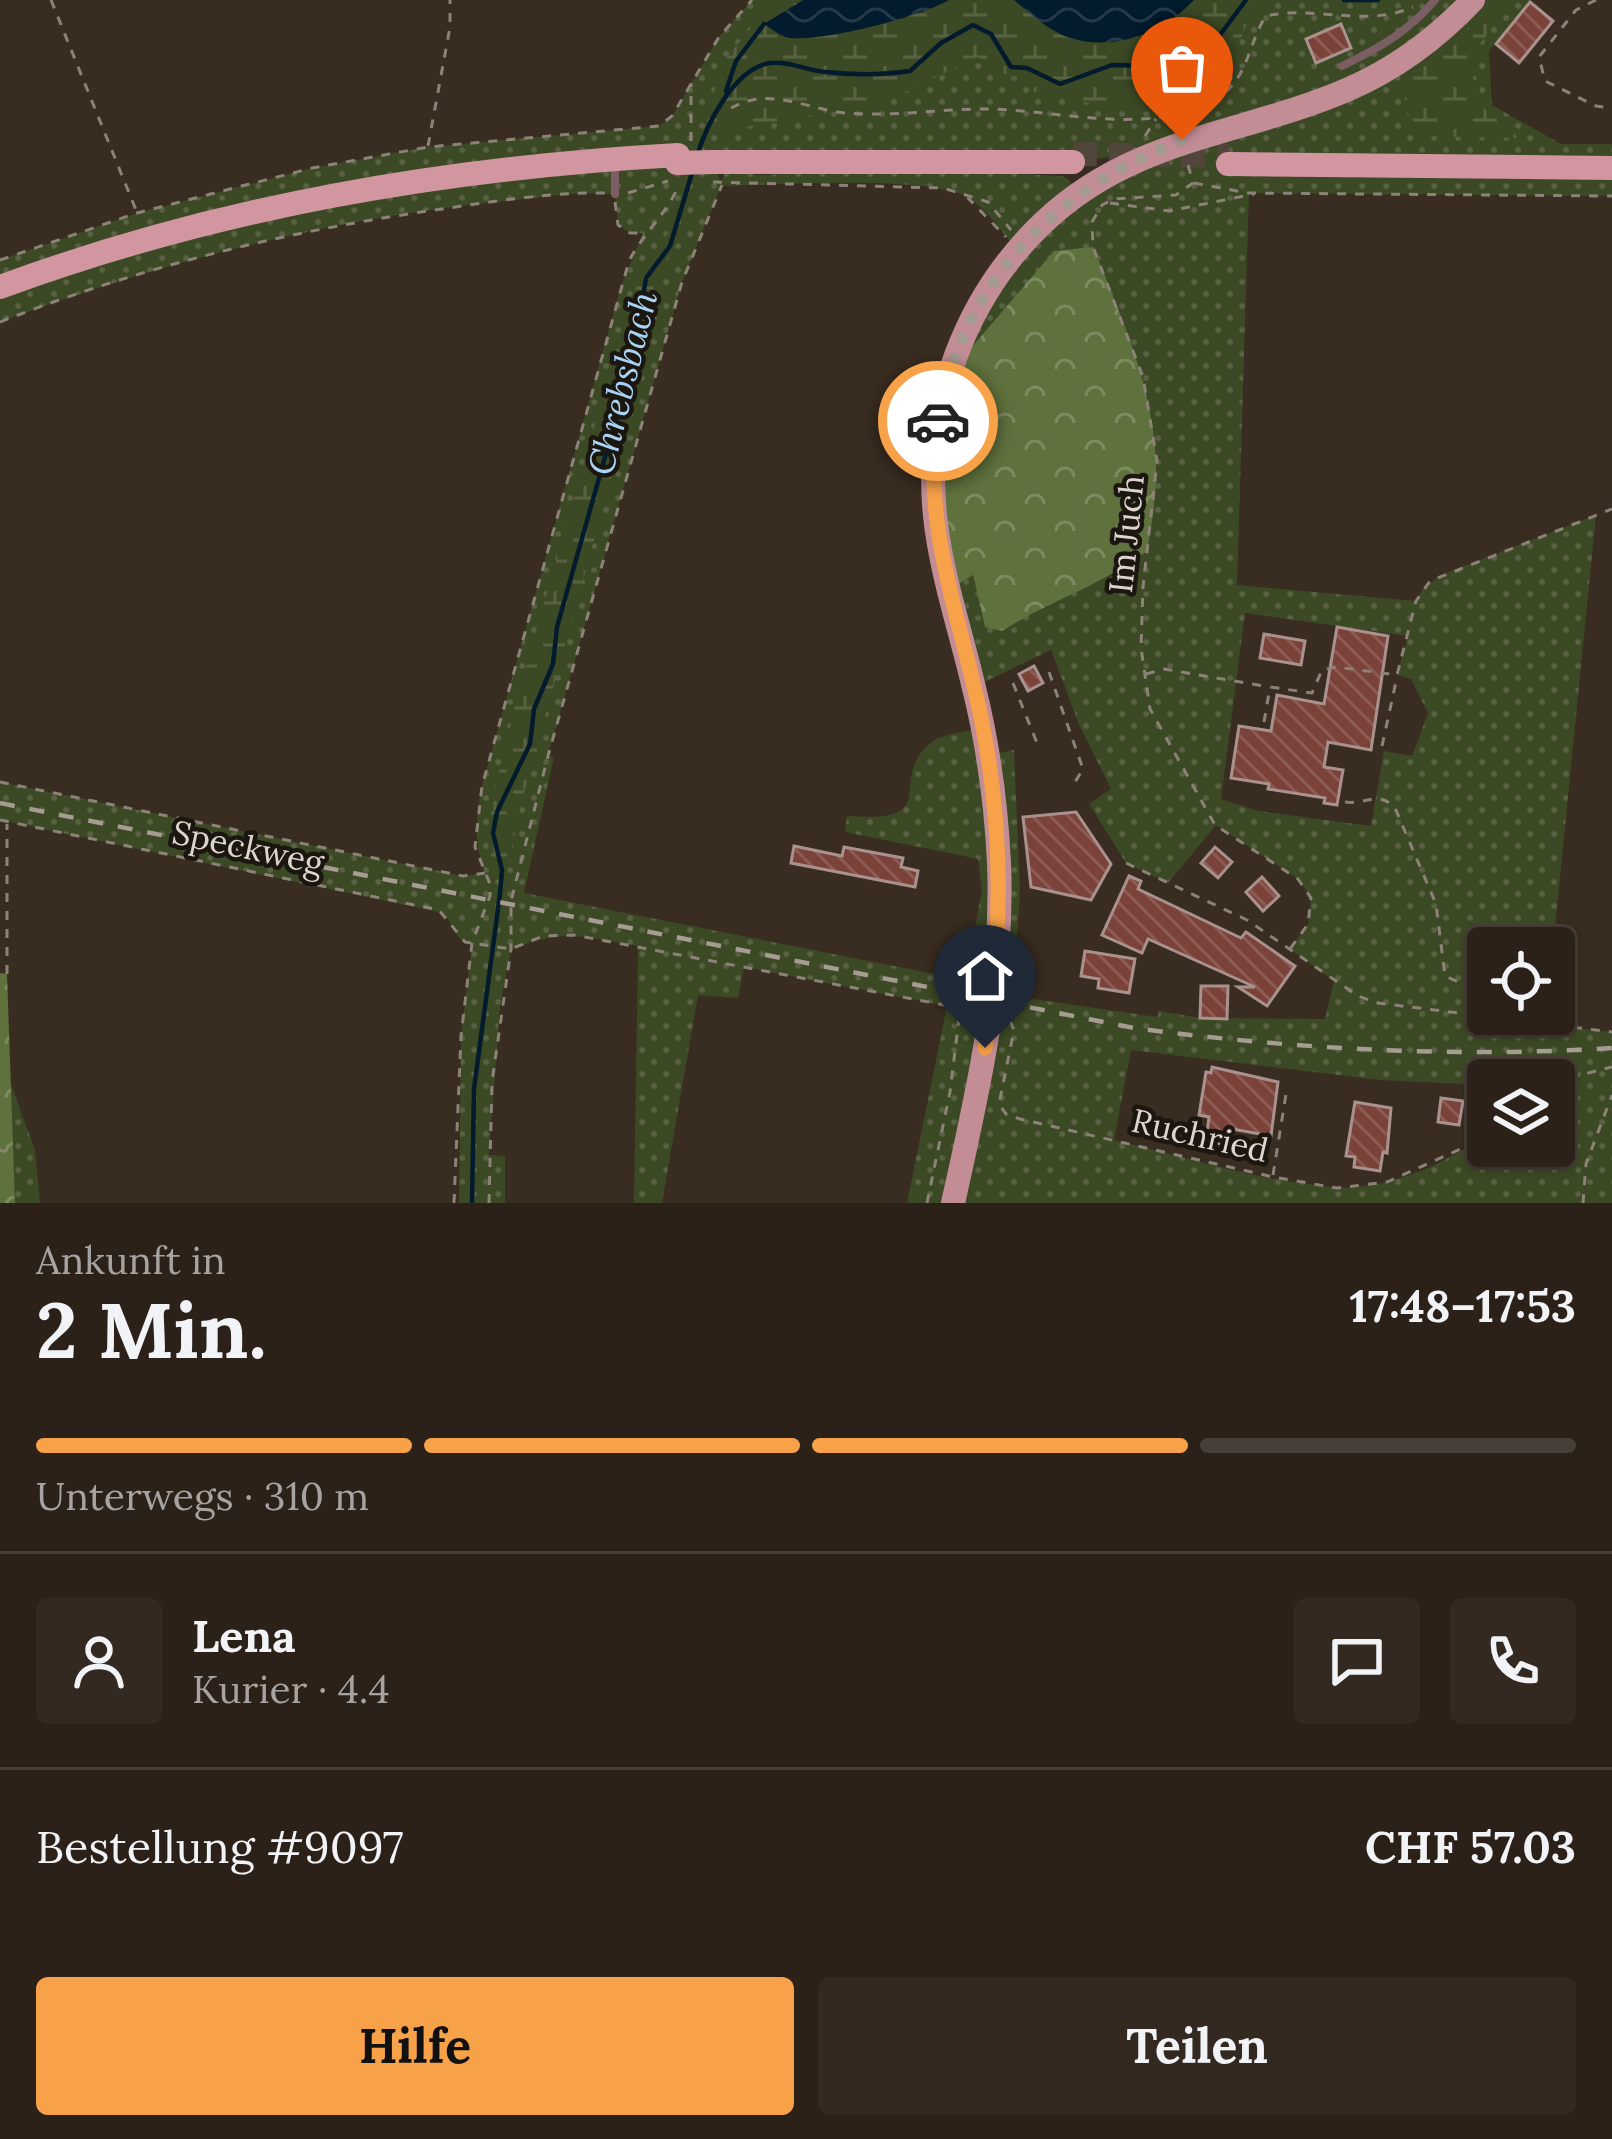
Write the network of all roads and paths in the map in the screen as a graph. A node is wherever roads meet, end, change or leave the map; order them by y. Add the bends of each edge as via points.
1 (51, 0) edge
2 (450, 0) edge
3 (752, 0) edge
4 (1436, 0) edge
5 (1473, 0) edge
6 (1596, 0) edge
7 (1415, 6) dead end
8 (1342, 66) dead end
9 (731, 108) dead end
10 (1612, 108) edge
11 (1182, 140) junction
12 (428, 148) junction
13 (1073, 158) tunnel mouth
14 (1228, 159) tunnel mouth
15 (1612, 164) edge
16 (615, 166) junction
17 (674, 167) junction
18 (713, 171) junction
19 (1192, 183) junction
20 (1256, 193) junction
21 (615, 194) junction
22 (1612, 196) edge
23 (1108, 202) junction
24 (137, 213) junction
25 (1017, 250) junction
26 (0, 260) edge
27 (0, 291) edge
28 (0, 322) edge
29 (1612, 509) edge
30 (1049, 672) dead end
31 (1144, 675) junction
32 (1397, 675) junction
33 (1013, 683) dead end
34 (1270, 687) junction
35 (1264, 722) dead end
36 (1382, 746) dead end
37 (1039, 748) dead end
38 (0, 782) edge
39 (1075, 782) dead end
40 (1345, 802) dead end
41 (0, 820) edge
42 (7, 822) junction
43 (1126, 863) dead end
44 (485, 873) junction
45 (472, 943) junction
46 (1290, 949) junction
47 (511, 950) junction
48 (7, 974) dead end
49 (960, 1008) junction
50 (1466, 1012) junction
51 (1612, 1032) edge
52 (1612, 1067) edge
53 (1575, 1076) edge
54 (1287, 1088) dead end
55 (1612, 1095) edge
56 (1467, 1146) edge
57 (1575, 1163) edge
58 (1586, 1165) junction
59 (1273, 1177) junction
60 (454, 1203) edge
61 (490, 1203) edge
62 (926, 1203) edge
63 (953, 1203) edge
64 (1582, 1203) edge

1 - 24 path
2 - 12 path
3 - 12 path via 659,126
4 - 8 lane via 1387,44
5 - 11 main road via 1428,43 1364,82
6 - 10 path via 1576,10 1539,57 1545,81
7 - 9 path via 1364,19 1266,16 1230,88 1185,112 1136,119 1004,109 882,116 773,96
11 - 19 path
11 - 25 main road via 1089,186
12 - 24 path
13 - 18 highway
14 - 15 highway
16 - 17 highway
16 - 21 lane
16 - 27 highway via 322,203
17 - 18 highway, bridge
17 - 21 path via 646,190
17 - 27 highway via 499,168 350,190 173,230
18 - 25 path via 943,188 974,202
18 - 47 path via 554,734 511,901
19 - 20 path
19 - 23 path via 1176,195
20 - 22 path
20 - 23 path via 1168,211
21 - 28 path via 354,223 135,274
21 - 44 path via 618,225 644,232 625,273 482,785 475,847
23 - 31 path, Im Juch via 1092,222 1093,247 1143,377 1157,461 1143,587
24 - 26 path
25 - 63 main road via 959,346 934,460 939,543 983,728 999,867 994,988
29 - 32 path via 1430,581 1416,601
30 - 39 path via 1083,769
31 - 34 path via 1164,669
31 - 46 path, Im Juch via 1150,710 1216,825 1298,879 1311,898 1308,924
32 - 34 path via 1336,667 1322,670 1312,693
32 - 36 path
33 - 37 path
34 - 35 path
38 - 44 path via 463,876
40 - 50 path via 1372,797 1395,808 1436,904 1445,976 1470,987
41 - 42 path, Speckweg
42 - 45 path, Speckweg via 439,910
42 - 48 path
43 - 46 path
44 - 45 path via 488,906
45 - 47 path
45 - 60 path
46 - 50 path via 1378,1003
47 - 49 path via 543,936 574,935
47 - 61 path via 492,1082
49 - 59 path, Ruchried, bridge via 998,1015 1014,1030 998,1096 1006,1114
49 - 62 path
50 - 51 path
52 - 53 path
54 - 59 path
55 - 58 path
56 - 59 path, Ruchried via 1387,1181 1336,1188
57 - 58 path
58 - 64 path

